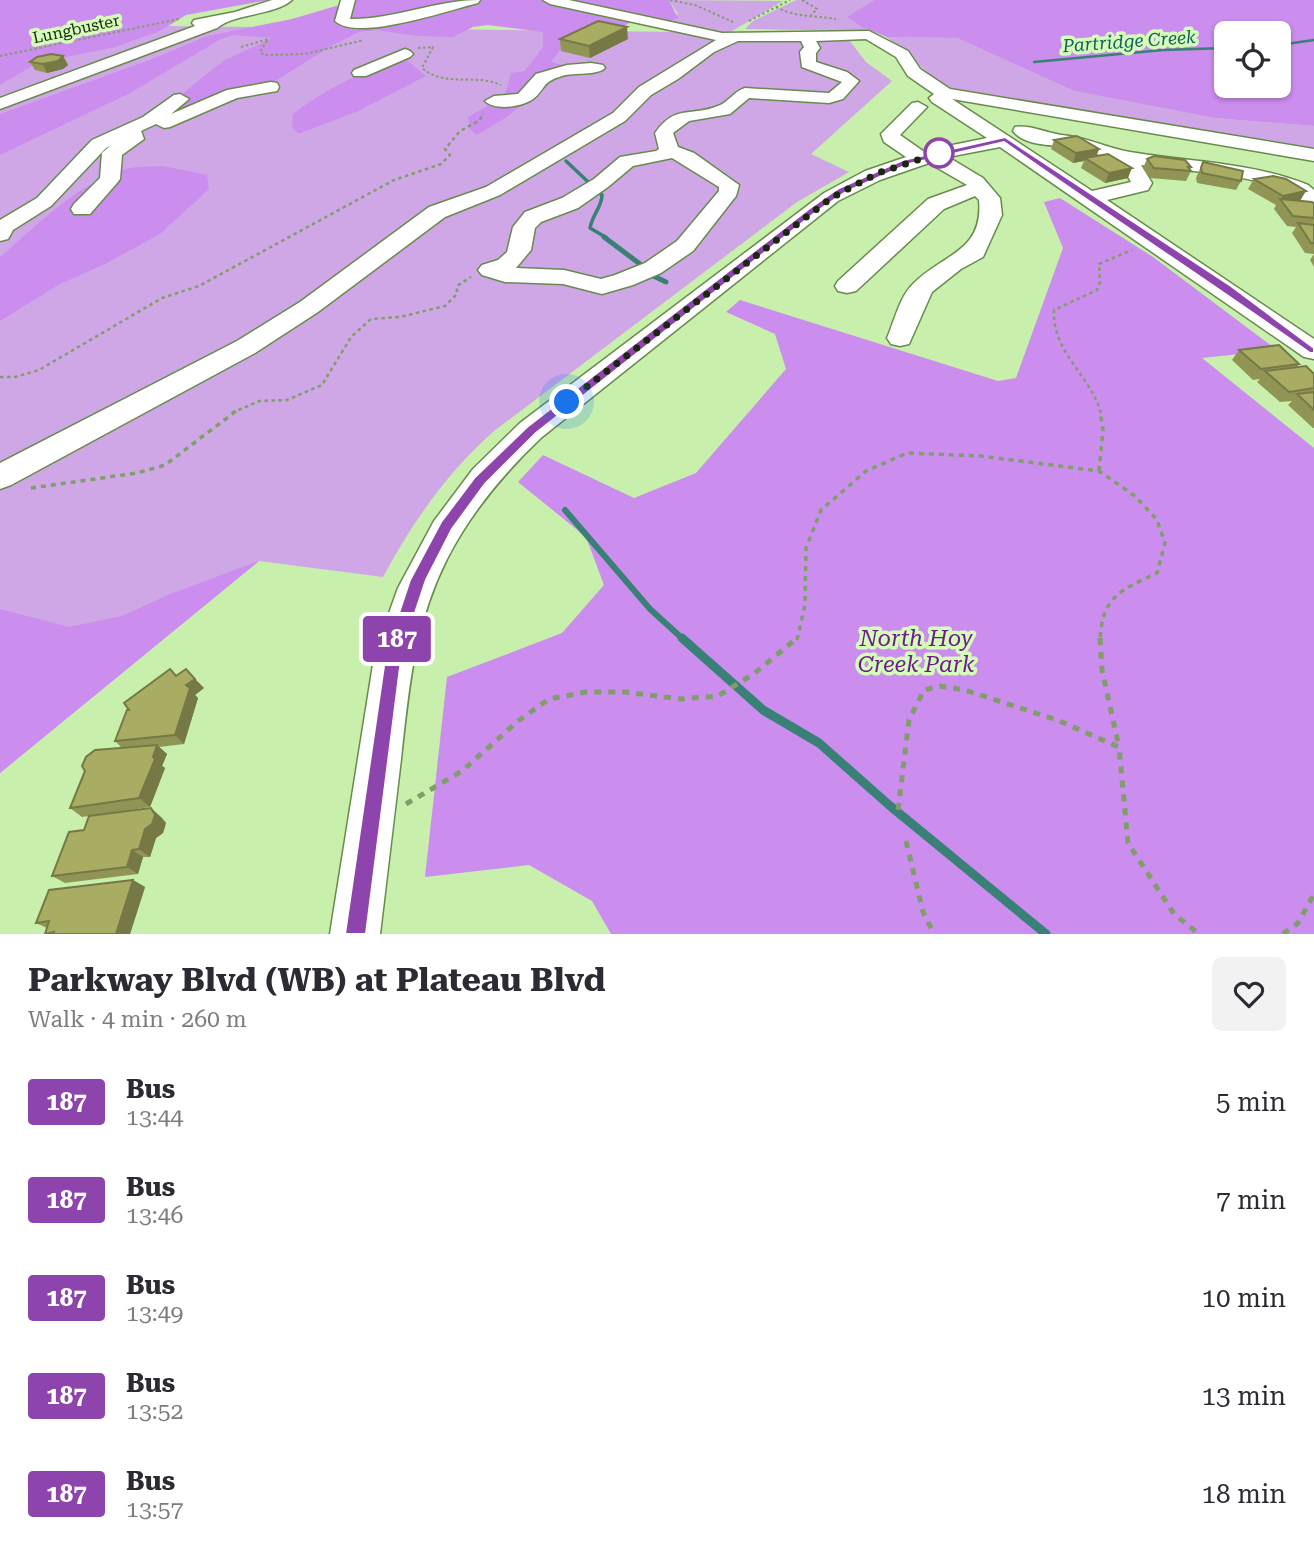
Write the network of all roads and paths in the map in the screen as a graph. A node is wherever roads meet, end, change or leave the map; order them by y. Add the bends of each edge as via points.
1 (285, 0) edge
2 (348, 0) edge
3 (473, 0) edge
4 (550, 0) edge
5 (670, 0) edge
6 (790, 0) edge
7 (802, 0) edge
8 (776, 7) junction
9 (719, 16) dead end
10 (183, 18) dead end
11 (806, 37) junction
12 (733, 38) junction
13 (119, 54) junction
14 (405, 54) dead end
15 (0, 56) edge
16 (76, 62) dead end
17 (896, 67) junction
18 (597, 68) dead end
19 (359, 73) dead end
20 (946, 73) dead end
21 (271, 87) dead end
22 (180, 99) dead end
23 (494, 101) joint
24 (0, 104) edge
25 (918, 107) dead end
26 (149, 121) junction
27 (1014, 136) junction
28 (135, 139) junction
29 (669, 150) junction
30 (1314, 155) edge
31 (925, 156) junction
32 (1126, 157) junction
33 (978, 188) junction
34 (1088, 198) junction
35 (1314, 200) edge
36 (82, 209) dead end
37 (0, 234) edge
38 (1133, 250) dead end
39 (490, 270) junction
40 (847, 286) dead end
41 (900, 338) dead end
42 (1314, 351) edge
43 (0, 377) edge
44 (1099, 471) junction
45 (0, 477) edge
46 (21, 489) dead end
47 (1119, 747) junction
48 (406, 804) dead end
49 (898, 810) dead end
50 (906, 841) dead end
51 (1314, 894) edge
52 (355, 934) edge
53 (934, 934) edge
54 (1199, 934) edge
55 (1283, 934) edge

1 - 13 street
2 - 3 street via 342,21 353,25
4 - 12 street
5 - 9 path
6 - 8 path
7 - 8 path via 817,9 811,15 796,18
8 - 12 path via 749,21
10 - 15 path, Lungbuster
11 - 12 street
11 - 17 street via 804,34 870,34 903,54
11 - 29 street via 812,48 808,64 851,80 836,96 745,93 720,112 670,123 664,133
12 - 45 street via 645,91 619,117 493,191 437,212 309,307 246,346
13 - 16 street
13 - 24 street
14 - 19 street
17 - 20 street
17 - 27 street
17 - 30 street via 945,93 1258,141
18 - 23 street via 584,65 547,76 520,99
21 - 28 street via 210,102
22 - 26 street
23 - 43 path via 481,120 460,131 445,149 450,155 441,164 394,180 199,286 162,298 39,370
25 - 31 street via 890,134
26 - 28 street via 133,135
26 - 37 street via 99,144 44,202 5,226
27 - 31 street
27 - 32 street via 1080,143
27 - 34 street
28 - 36 street via 113,153 110,179
29 - 39 street via 662,156 627,161 570,203 533,217 524,227 524,243 517,257
29 - 39 street via 729,185 729,192 696,234 673,256 602,287 564,277 505,275
31 - 33 street via 976,182
31 - 52 street via 864,179 813,210 531,430 486,473 454,513 425,565 394,652
32 - 34 street via 1141,186
32 - 35 street via 1267,178 1299,188
33 - 40 street via 936,204
33 - 41 street via 989,198 991,215 975,252 921,289
34 - 42 street
38 - 44 path via 1099,264 1097,290 1054,310 1051,324 1099,406 1103,439
39 - 46 path via 457,286 457,294 445,306 371,319 351,337 323,385 287,400 259,401 229,414 165,465
44 - 47 path via 1135,496 1157,520 1165,543 1157,573 1114,597 1099,627 1103,678
44 - 48 path via 980,456 907,453 866,471 821,510 806,548 805,605 797,640 755,673 718,696 680,699 586,692 549,699 462,771
47 - 49 path via 1057,720 940,686 924,691 909,720
47 - 54 path via 1128,843 1174,914
50 - 53 path via 923,912
51 - 55 path via 1298,923

